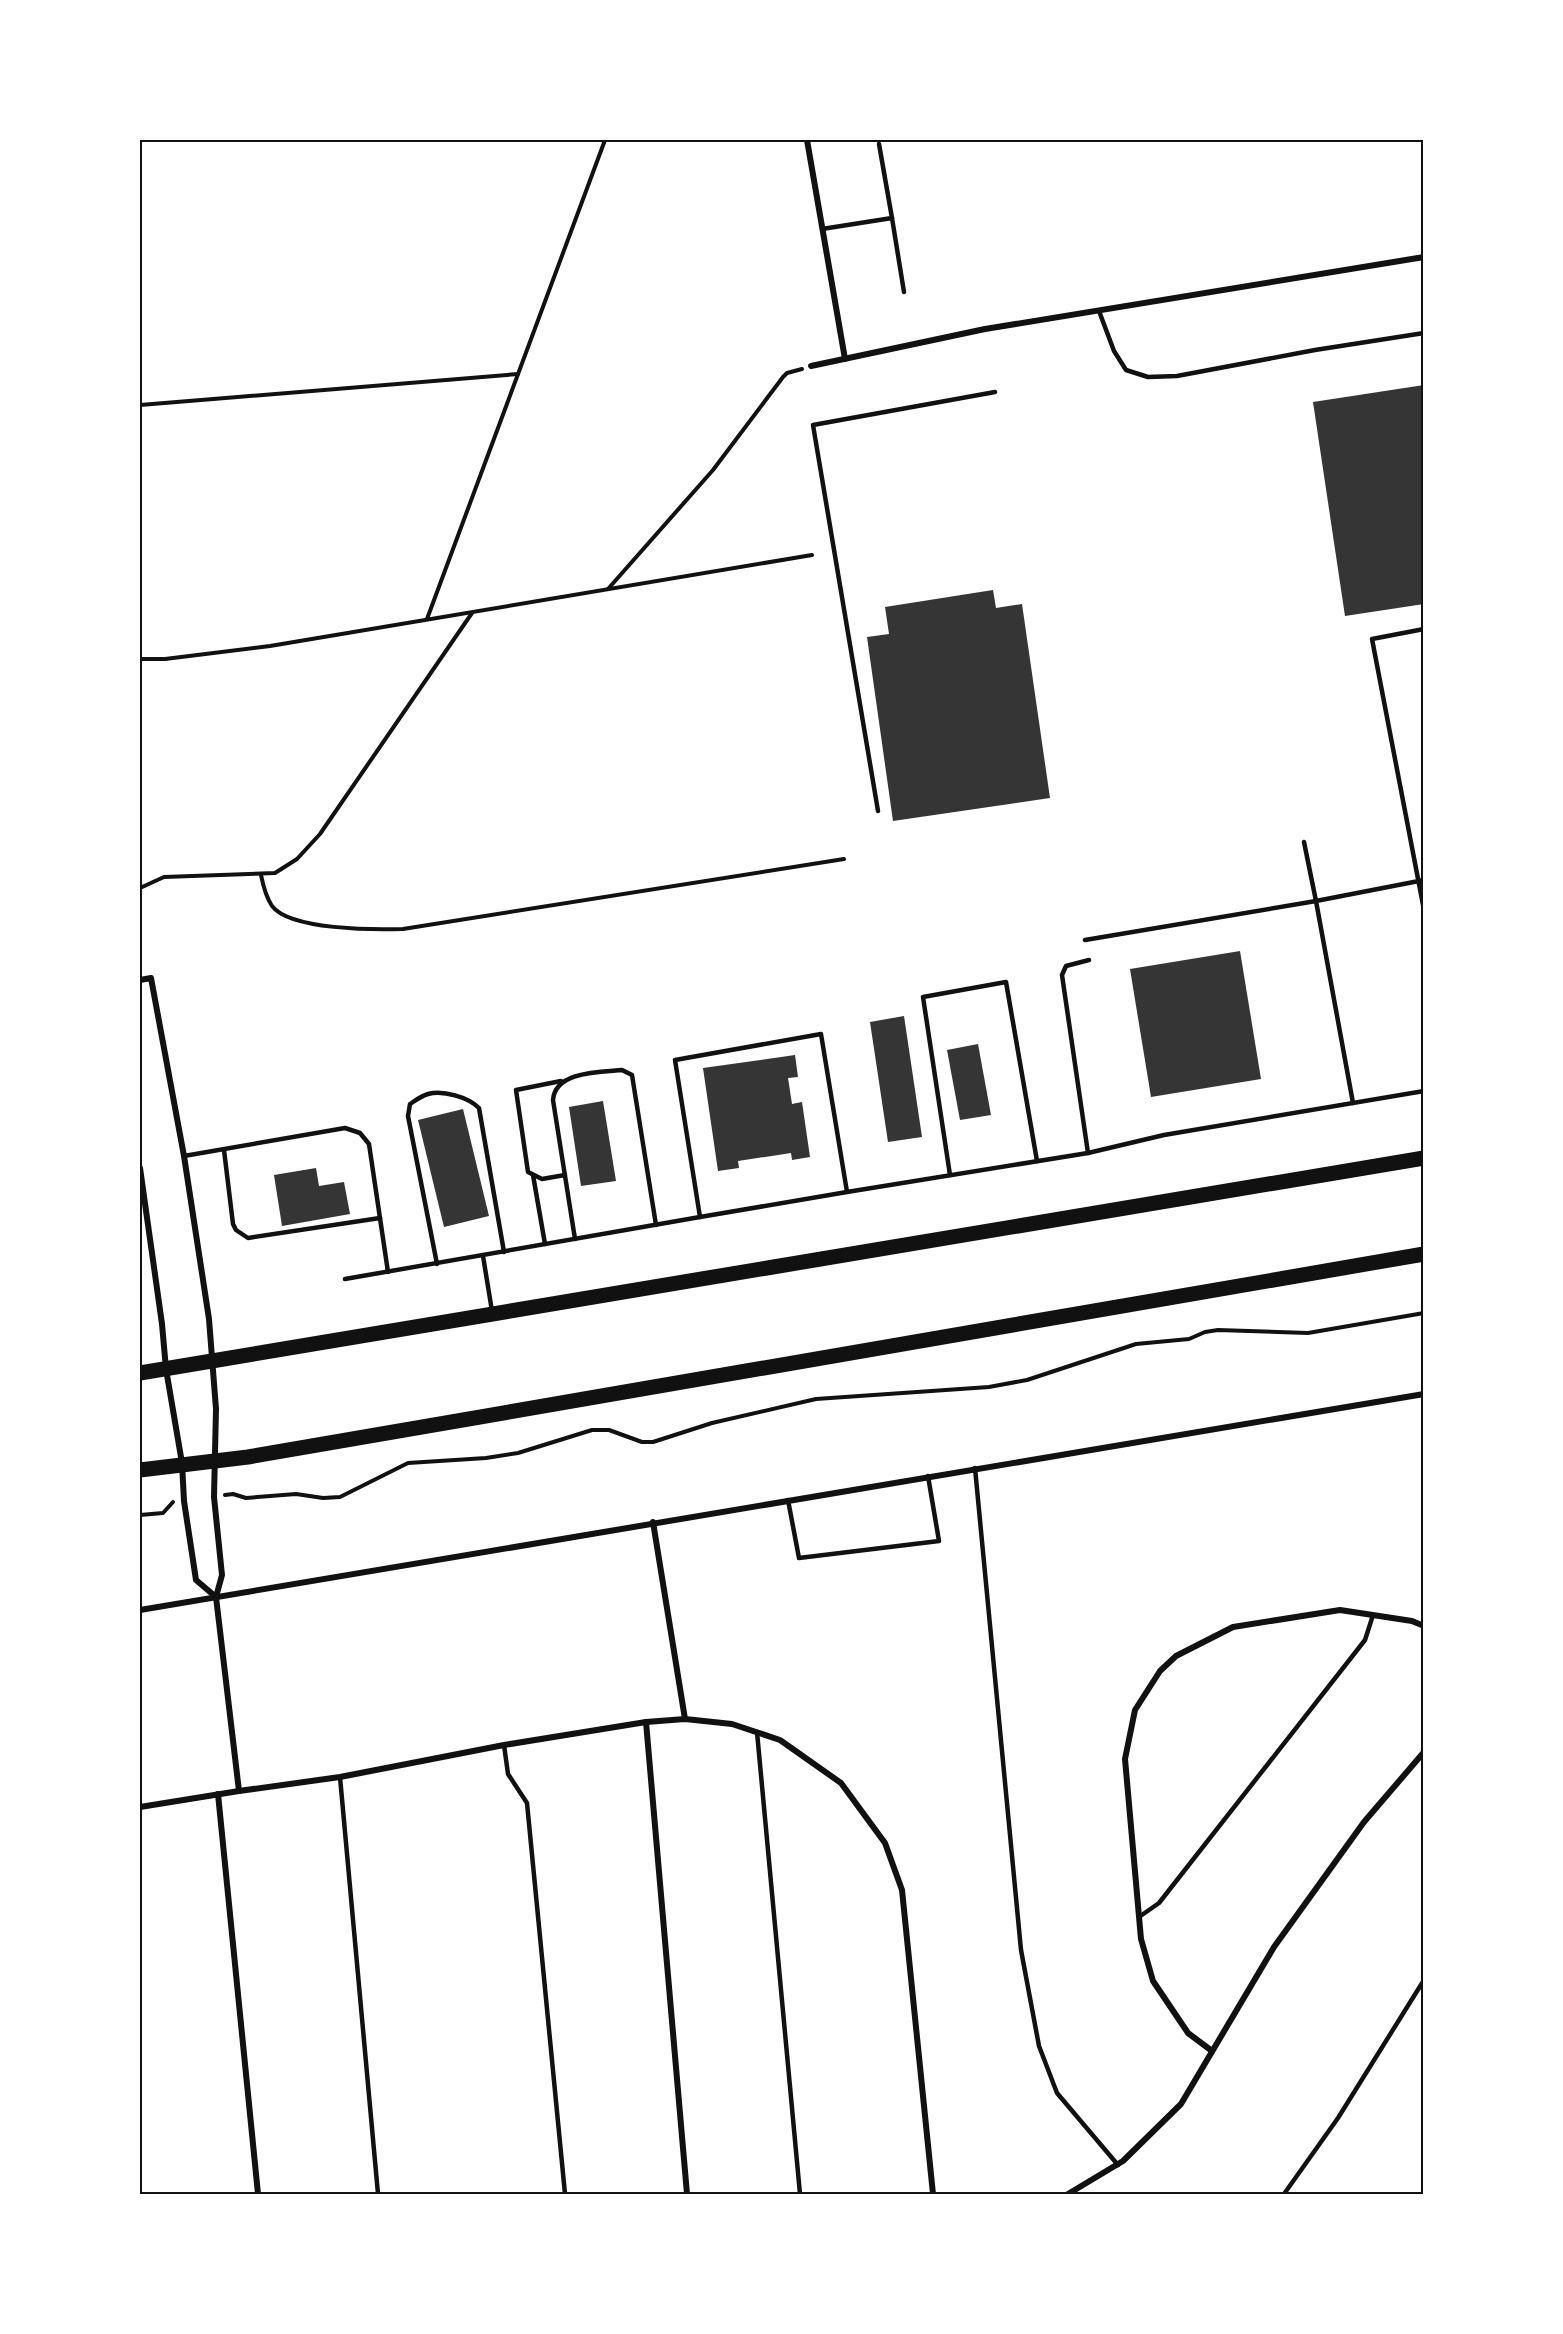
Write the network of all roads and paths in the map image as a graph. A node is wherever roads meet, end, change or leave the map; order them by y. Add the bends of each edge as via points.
1 (605, 140) edge
2 (807, 140) edge
3 (879, 144) dead end
4 (892, 218) junction
5 (822, 229) junction
6 (1424, 257) edge
7 (904, 292) dead end
8 (1099, 310) junction
9 (1424, 333) edge
10 (845, 359) junction
11 (811, 366) joint
12 (518, 374) junction
13 (995, 392) dead end
14 (140, 405) edge
15 (812, 555) dead end
16 (607, 589) junction
17 (472, 612) junction
18 (427, 620) junction
19 (1424, 629) edge
20 (140, 659) edge
21 (878, 811) dead end
22 (1304, 842) dead end
23 (844, 859) dead end
24 (261, 875) junction
25 (1421, 881) edge
26 (140, 888) edge
27 (1316, 901) junction
28 (1424, 910) edge
29 (1085, 940) dead end
30 (1089, 960) dead end
31 (140, 980) edge
32 (563, 1081) junction
33 (1424, 1091) edge
34 (1353, 1102) junction
35 (224, 1150) junction
36 (1088, 1153) junction
37 (184, 1156) junction
38 (1424, 1158) edge
39 (1037, 1161) junction
40 (140, 1168) edge
41 (533, 1175) junction
42 (565, 1175) junction
43 (950, 1175) junction
44 (847, 1192) junction
45 (700, 1217) junction
46 (380, 1218) junction
47 (656, 1225) junction
48 (576, 1239) junction
49 (545, 1244) junction
50 (504, 1252) junction
51 (1424, 1254) edge
52 (483, 1256) junction
53 (437, 1264) junction
54 (388, 1272) junction
55 (345, 1279) dead end
56 (492, 1313) junction
57 (1424, 1313) edge
58 (211, 1361) junction
59 (166, 1369) junction
60 (140, 1373) edge
61 (1424, 1394) edge
62 (215, 1460) junction
63 (182, 1463) junction
64 (975, 1468) junction
65 (140, 1470) edge
66 (928, 1476) junction
67 (214, 1497) junction
68 (788, 1500) junction
69 (184, 1501) junction
70 (140, 1515) edge
71 (652, 1522) junction
72 (216, 1597) junction
73 (140, 1610) edge
74 (1373, 1615) junction
75 (1424, 1626) edge
76 (685, 1719) junction
77 (646, 1722) junction
78 (757, 1732) junction
79 (504, 1745) junction
80 (1424, 1752) edge
81 (340, 1777) junction
82 (239, 1791) junction
83 (218, 1794) junction
84 (140, 1808) edge
85 (1139, 1917) junction
86 (1424, 1980) edge
87 (1212, 2051) junction
88 (1118, 2164) junction
89 (258, 2194) edge
90 (378, 2194) edge
91 (565, 2194) edge
92 (687, 2194) edge
93 (800, 2194) edge
94 (933, 2194) edge
95 (1068, 2194) edge
96 (1284, 2194) edge

1 - 12 path
2 - 5 street
3 - 4 lane
4 - 5 lane
4 - 7 lane
5 - 10 street
6 - 8 street
8 - 9 lane via 1114,351 1126,370 1148,377 1178,376
8 - 10 street
10 - 11 street
11 - 16 path via 783,377 713,470
12 - 14 path
12 - 18 path
13 - 21 lane via 813,425
15 - 16 path
16 - 17 path
17 - 18 path
17 - 24 path via 311,846 285,868
18 - 20 path via 270,646
19 - 25 lane via 1372,639
22 - 27 lane
23 - 24 path via 373,931 336,928 284,915 271,905
24 - 26 path via 164,877
25 - 27 lane
25 - 28 lane
27 - 29 lane
27 - 34 lane
30 - 36 lane via 1066,966 1062,975
31 - 37 street via 151,978
32 - 41 lane via 516,1090 528,1172
32 - 42 lane via 554,1091 553,1100
32 - 47 lane via 622,1070 632,1076
33 - 34 lane
34 - 36 lane
35 - 37 lane
35 - 46 lane via 345,1128 360,1133 369,1144
35 - 46 lane via 233,1224 248,1238
36 - 39 lane
37 - 58 street via 209,1319
38 - 56 main road
39 - 43 lane
39 - 43 lane via 1006,982 923,997
40 - 59 street
41 - 42 lane via 542,1179
41 - 49 lane
42 - 48 lane
43 - 44 lane
44 - 45 lane
44 - 45 lane via 821,1034 675,1060
45 - 47 lane
46 - 54 lane
47 - 48 lane
48 - 49 lane
49 - 50 lane
50 - 52 lane
50 - 53 lane via 479,1108 468,1100 431,1094 410,1104 408,1116
51 - 62 main road
52 - 53 lane
52 - 56 lane
53 - 54 lane
54 - 55 lane
56 - 58 main road
57 - 67 path via 1308,1333 1205,1332 1189,1339 1136,1344 1027,1380 967,1389 816,1399 653,1442 609,1430 592,1430 518,1453 408,1463 340,1497
58 - 59 main road
58 - 62 street via 216,1409
59 - 60 main road
59 - 63 street
61 - 64 street
62 - 63 main road
62 - 67 street
63 - 65 main road
63 - 69 street
64 - 66 street
64 - 88 lane via 1021,1950 1039,2046 1058,2093
66 - 68 street
66 - 68 lane via 939,1541 799,1558
67 - 72 street via 222,1575
68 - 71 street
69 - 70 path via 173,1502 163,1513
69 - 72 street via 196,1580
71 - 72 street
71 - 76 street
72 - 73 street
72 - 82 street
74 - 75 street
74 - 85 lane via 1365,1640 1159,1903
74 - 85 street via 1340,1610 1233,1627 1176,1656 1160,1671 1135,1710 1125,1759
76 - 77 street
76 - 78 street via 732,1724
77 - 79 street
77 - 92 street
78 - 93 lane
78 - 94 street via 780,1740 841,1783 885,1843 902,1890
79 - 81 street
79 - 91 lane via 508,1774 527,1803
80 - 87 street via 1364,1822 1274,1947
81 - 82 street
81 - 90 lane
82 - 83 street
83 - 84 street
83 - 89 street
85 - 87 street via 1153,1981 1188,2033
86 - 96 lane via 1338,2118
87 - 88 street via 1181,2103
88 - 95 street

